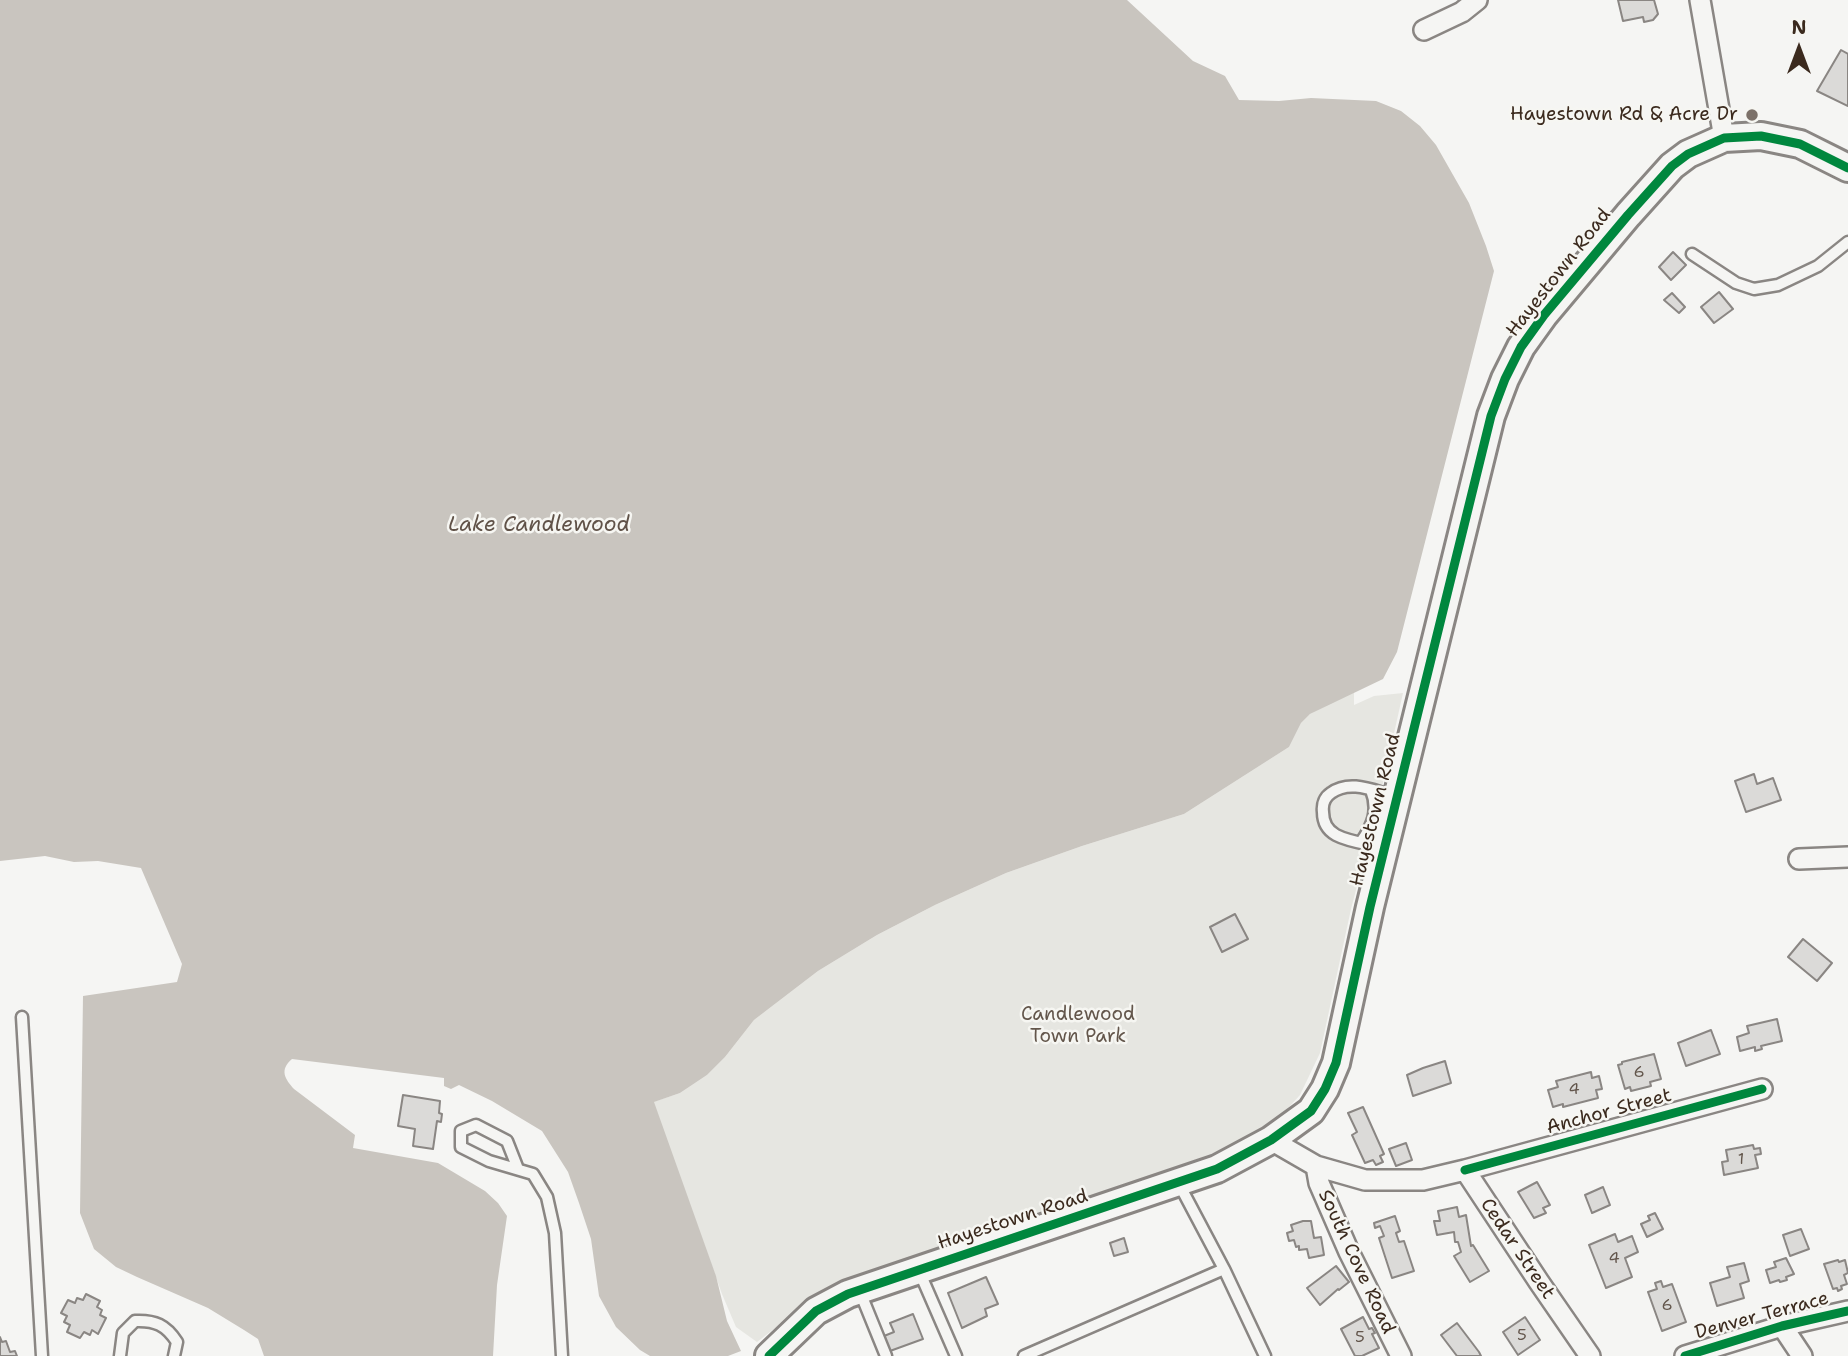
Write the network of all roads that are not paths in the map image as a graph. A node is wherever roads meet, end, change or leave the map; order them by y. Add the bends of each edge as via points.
1 (1476, 0) edge
2 (1700, 0) edge
3 (1424, 30) dead end
4 (1724, 138) junction
5 (1847, 164) edge
6 (1848, 242) edge
7 (1692, 254) dead end
8 (1371, 790) junction
9 (1397, 797) junction
10 (1373, 845) junction
11 (1848, 858) edge
12 (1799, 859) dead end
13 (22, 1017) dead end
14 (1762, 1089) dead end
15 (1271, 1140) junction
16 (1316, 1166) junction
17 (518, 1169) junction
18 (1465, 1170) junction
19 (1179, 1183) junction
20 (1224, 1269) junction
21 (919, 1270) junction
22 (859, 1290) junction
23 (1848, 1311) edge
24 (1782, 1326) junction
25 (42, 1356) edge
26 (120, 1356) edge
27 (174, 1356) edge
28 (562, 1356) edge
29 (769, 1356) edge
30 (886, 1356) edge
31 (956, 1356) edge
32 (1024, 1356) edge
33 (1265, 1356) edge
34 (1401, 1356) edge
35 (1590, 1356) edge
36 (1685, 1356) edge
37 (1802, 1356) edge

1 - 3 street
2 - 4 street
4 - 5 street, Hayestown Road via 1761,136 1790,141
4 - 9 street, Hayestown Road via 1672,166 1544,315 1505,379 1491,416
6 - 7 lane via 1818,266 1778,285 1754,289 1736,283
8 - 9 lane
8 - 10 lane via 1375,801
8 - 10 lane via 1342,786 1328,795 1322,806 1323,822 1333,834
9 - 10 street, Hayestown Road
10 - 15 street, Hayestown Road via 1336,1063 1311,1111
11 - 12 street
13 - 25 lane
14 - 18 street, Anchor Street
15 - 16 street
15 - 19 street, Hayestown Road
16 - 18 street via 1364,1180 1423,1180
16 - 34 street, South Cove Road via 1349,1252
17 - 17 lane via 461,1147 461,1131 476,1125 507,1141
17 - 28 lane via 534,1174 547,1197 555,1233
18 - 35 street, Cedar Street
19 - 20 lane
19 - 21 street, Hayestown Road
20 - 32 lane
20 - 33 lane
21 - 22 street, Hayestown Road
21 - 31 lane
22 - 29 street, Hayestown Road via 816,1311
22 - 30 lane
23 - 24 street, Denver Terrace
24 - 36 street, Denver Terrace
24 - 37 street
26 - 27 lane via 123,1333 135,1321 150,1320 170,1331 177,1342

